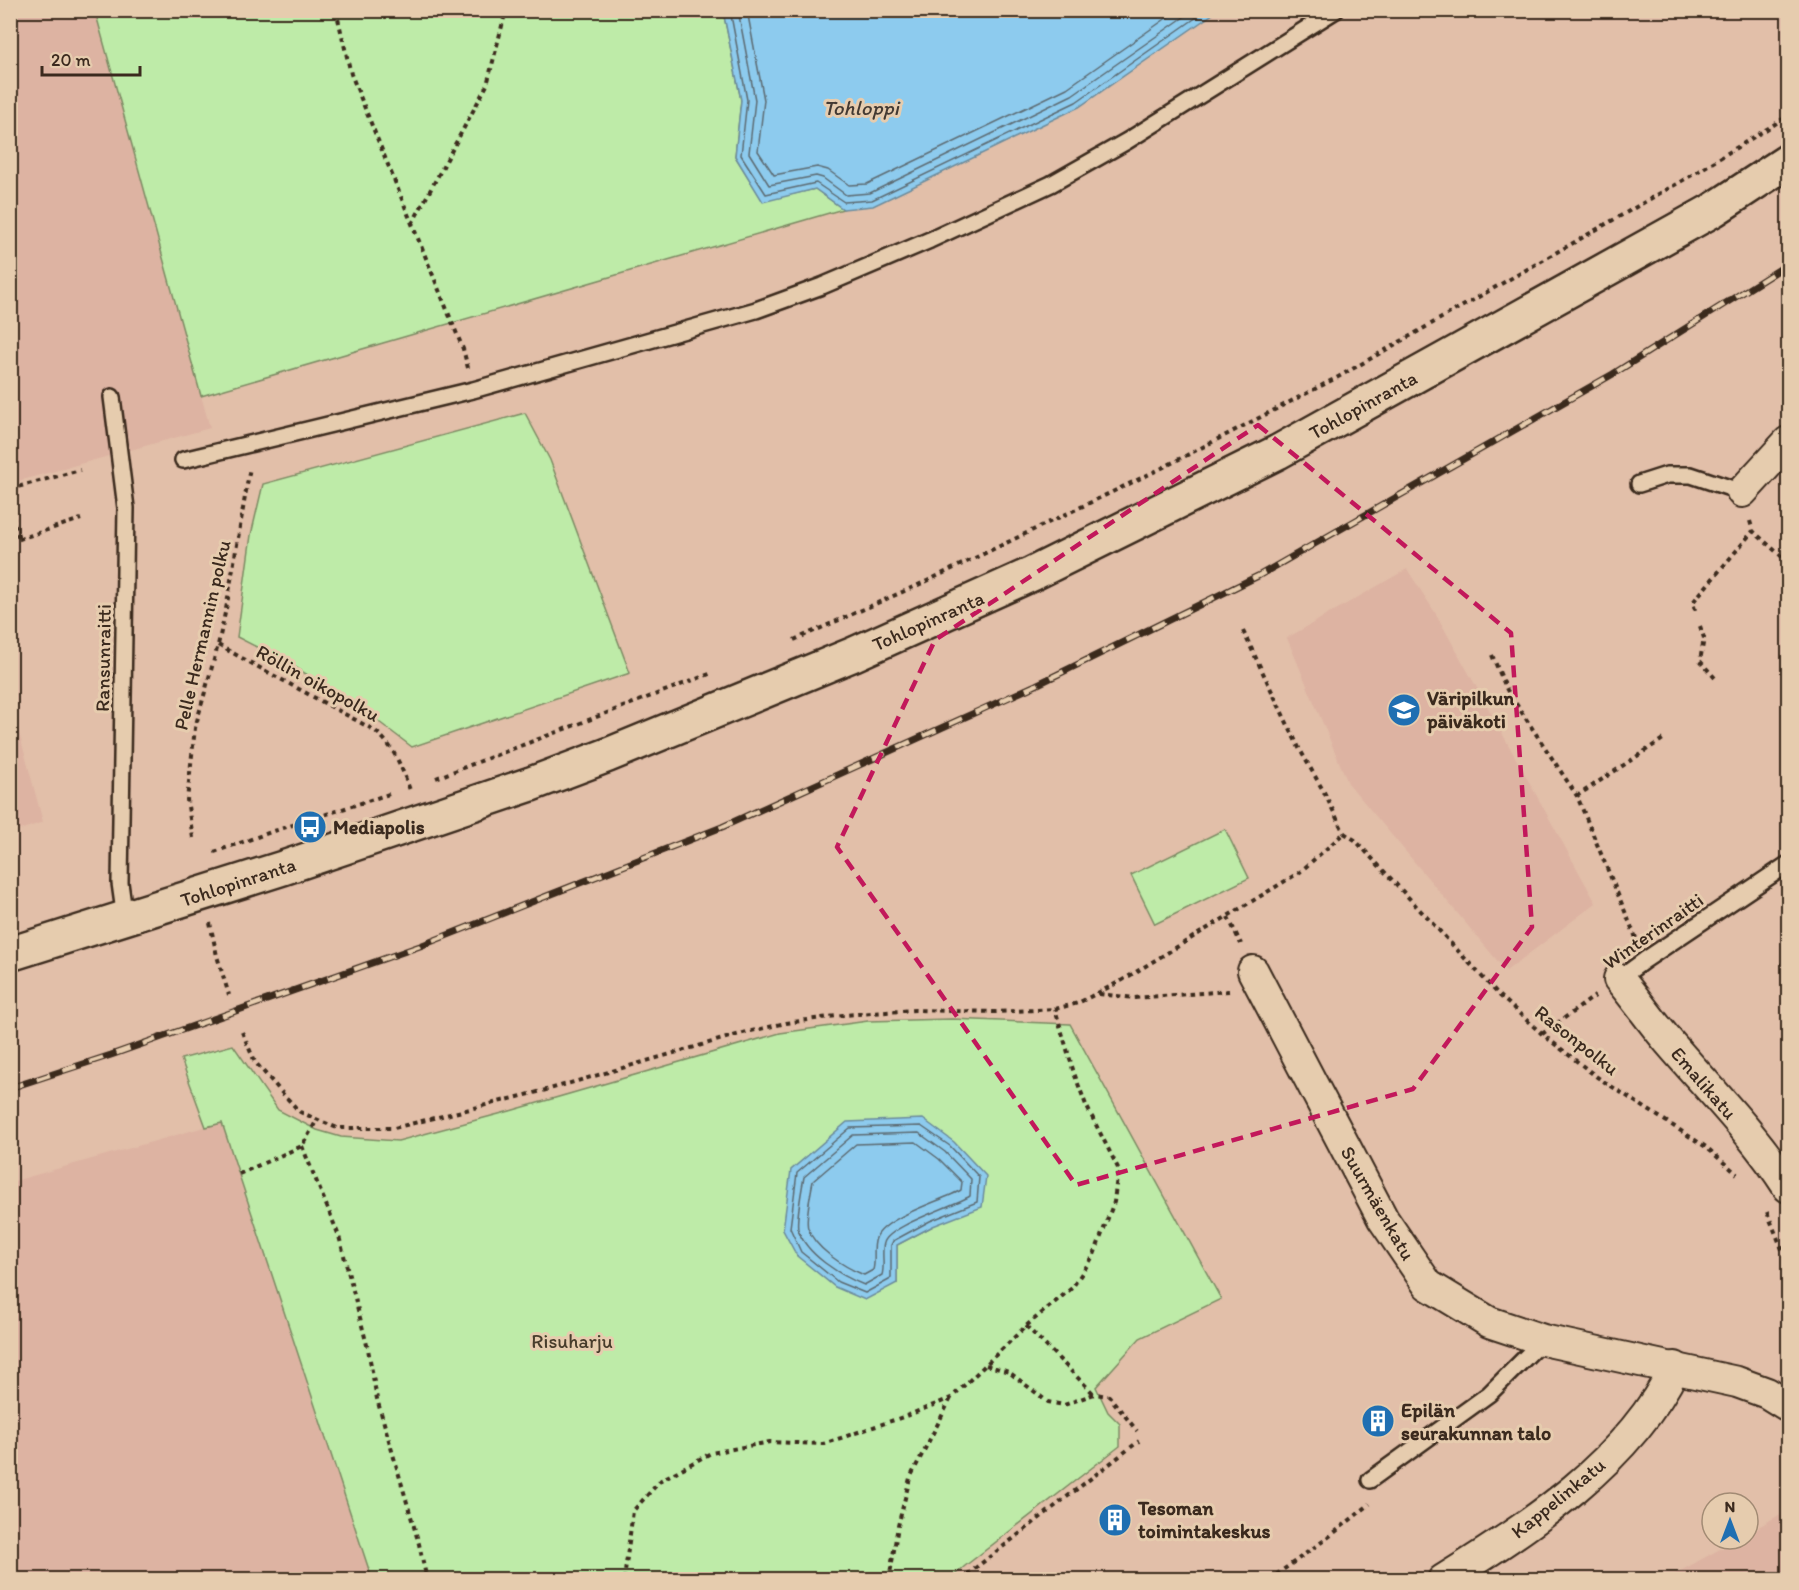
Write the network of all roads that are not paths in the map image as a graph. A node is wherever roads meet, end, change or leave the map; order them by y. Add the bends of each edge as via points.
1 (1335, 10) edge
2 (1788, 161) edge
3 (112, 397) dead end
4 (1788, 442) edge
5 (183, 459) dead end
6 (1639, 484) dead end
7 (1742, 492) joint
8 (1788, 864) edge
9 (125, 919) junction
10 (10, 954) edge
11 (1620, 979) joint
12 (1258, 981) road end
13 (1788, 1187) edge
14 (1543, 1340) junction
15 (1675, 1367) junction
16 (1788, 1406) edge
17 (1370, 1480) dead end
18 (1443, 1580) edge

1 - 5 lane via 1051,184 822,286 756,310 473,390
2 - 9 street, Tohlopinranta via 1683,228 1299,440 1032,574 854,654 531,784
3 - 9 lane, Ransunraitti via 126,508 120,883
4 - 7 street
6 - 7 lane via 1667,475 1691,475
8 - 11 lane, Winterinraitti
9 - 10 street, Tohlopinranta
11 - 13 street, Emalikatu via 1667,1040 1750,1134
12 - 14 street, Suurmäenkatu via 1383,1219 1428,1285 1490,1322
14 - 15 street, Suurmäenkatu
14 - 17 lane via 1490,1394
15 - 16 street, Suurmäenkatu via 1737,1382
15 - 18 street, Kappelinkatu via 1664,1391 1639,1425 1586,1479 1498,1545

